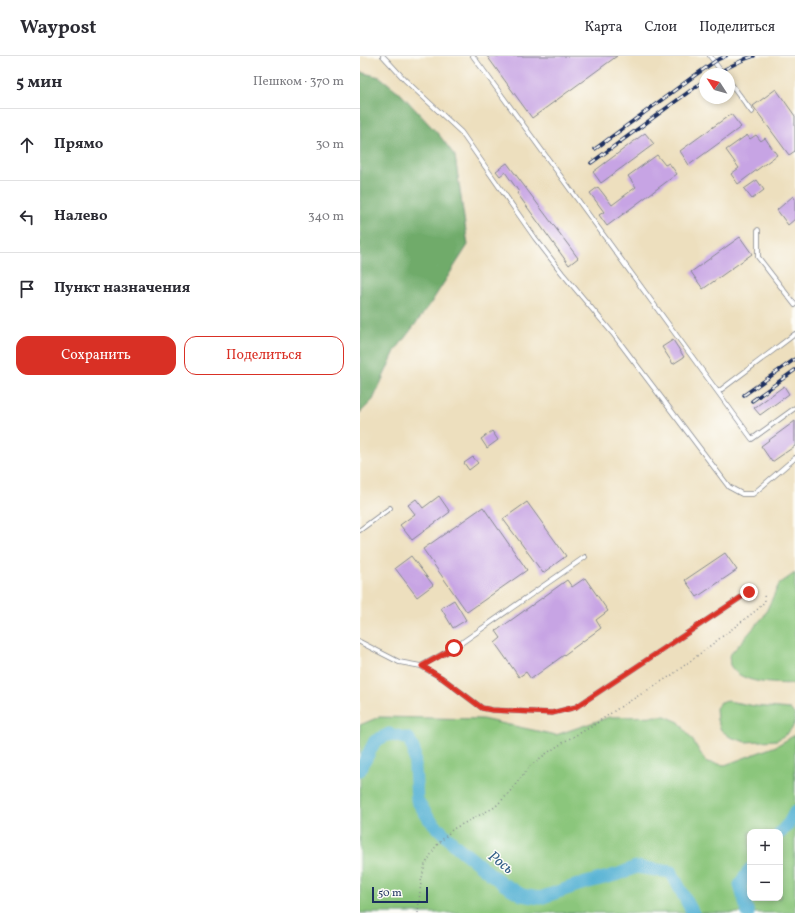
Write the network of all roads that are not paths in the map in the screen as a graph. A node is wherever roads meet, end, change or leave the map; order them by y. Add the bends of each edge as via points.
1 (383, 56) edge
2 (473, 56) edge
3 (710, 56) edge
4 (719, 68) edge
5 (735, 90) edge
6 (752, 112) dead end
7 (758, 230) dead end
8 (795, 306) edge
9 (795, 334) edge
10 (718, 392) junction
11 (795, 408) edge
12 (795, 458) edge
13 (390, 508) dead end
14 (360, 530) edge
15 (585, 557) dead end
16 (749, 592) dead end
17 (360, 642) edge
18 (422, 666) junction

1 - 12 lane via 461,132 539,243 614,334 729,487 742,494 753,494
2 - 10 lane
3 - 4 lane
5 - 6 lane
7 - 8 lane via 758,257
9 - 10 lane
10 - 11 lane via 752,439
13 - 14 lane
15 - 18 lane via 454,648
16 - 18 lane via 576,707 552,713 482,708
17 - 18 lane via 399,662

